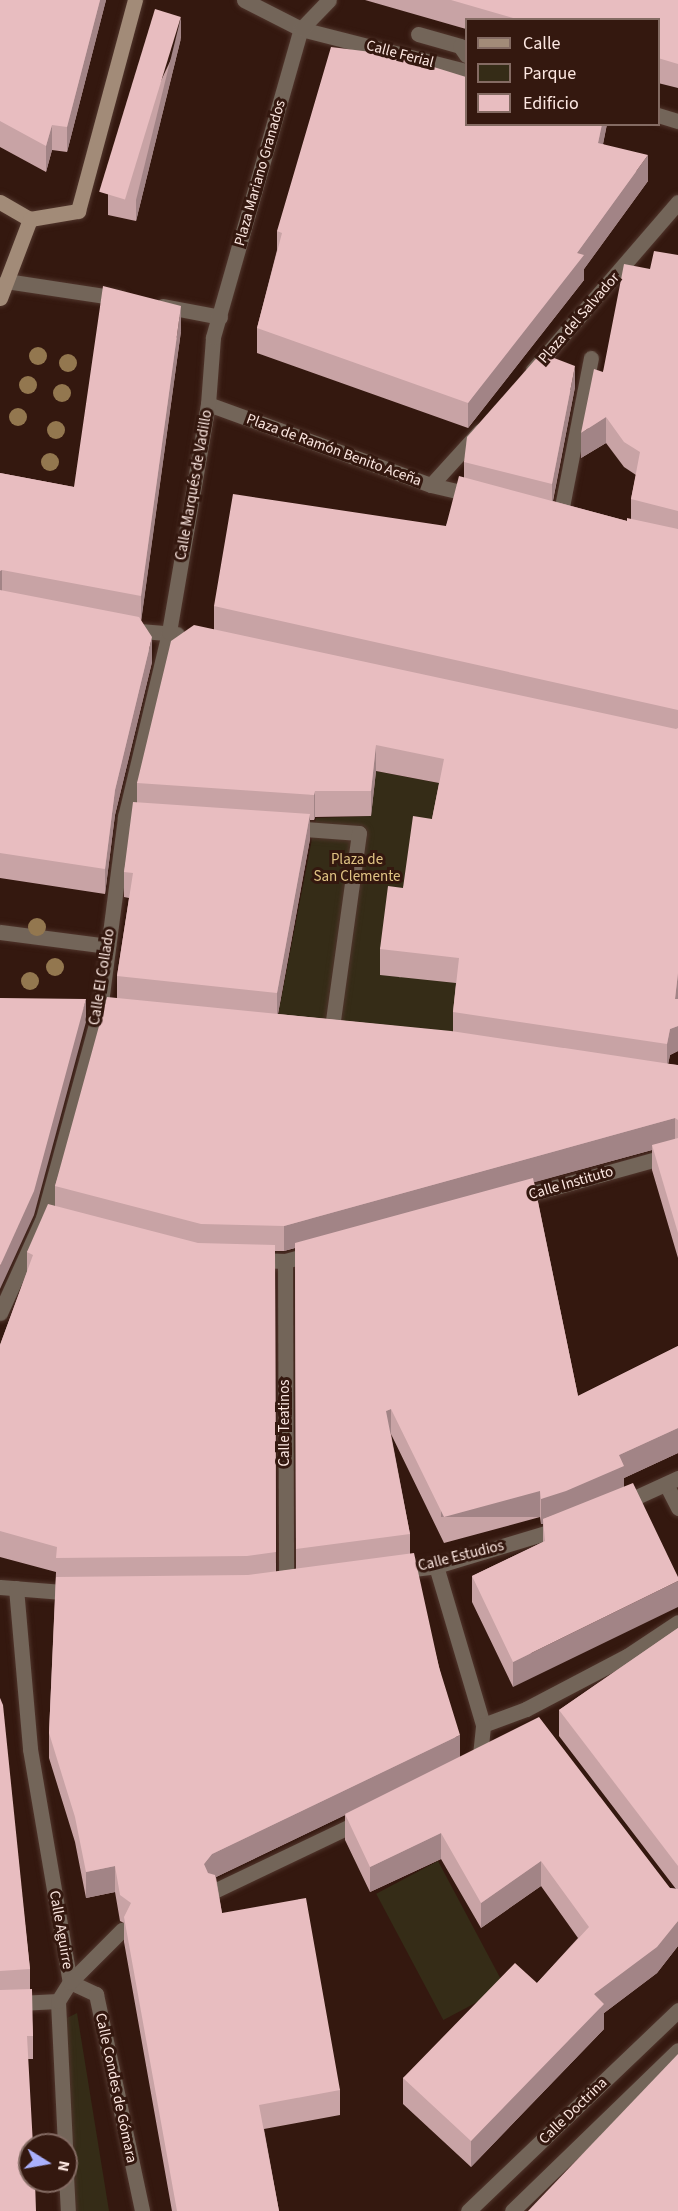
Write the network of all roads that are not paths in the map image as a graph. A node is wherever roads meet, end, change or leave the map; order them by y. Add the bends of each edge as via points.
1 (135, 0) edge
2 (244, 0) edge
3 (329, 0) edge
4 (301, 29) junction
5 (418, 34) dead end
6 (465, 54) edge
7 (465, 71) edge
8 (660, 116) edge
9 (678, 121) edge
10 (0, 202) edge
11 (678, 202) edge
12 (30, 219) junction
13 (6, 281) junction
14 (0, 298) edge
15 (220, 317) junction
16 (213, 337) joint
17 (591, 358) dead end
18 (525, 379) edge
19 (208, 404) junction
20 (487, 423) edge
21 (431, 485) junction
22 (494, 500) edge
23 (581, 522) edge
24 (109, 626) edge
25 (169, 633) junction
26 (193, 638) edge
27 (277, 827) edge
28 (0, 932) edge
29 (108, 946) junction
30 (331, 1034) edge
31 (678, 1153) edge
32 (505, 1201) edge
33 (327, 1250) edge
34 (243, 1260) edge
35 (285, 1261) junction
36 (0, 1312) edge
37 (672, 1481) edge
38 (678, 1508) edge
39 (601, 1512) edge
40 (580, 1521) edge
41 (436, 1566) junction
42 (378, 1573) edge
43 (0, 1587) edge
44 (16, 1588) junction
45 (267, 1588) edge
46 (87, 1592) edge
47 (678, 1622) edge
48 (483, 1725) junction
49 (458, 1775) edge
50 (373, 1815) edge
51 (214, 1891) edge
52 (122, 1930) edge
53 (70, 1982) junction
54 (58, 2001) junction
55 (0, 2004) edge
56 (678, 2010) edge
57 (678, 2050) edge
58 (64, 2133) edge
59 (67, 2193) edge
60 (68, 2211) edge
61 (142, 2211) edge
62 (468, 2211) edge
63 (512, 2211) edge

1 - 12 street via 78,211
2 - 4 street
3 - 4 street, Plaza Mariano Granados
4 - 7 street, Calle Ferial
4 - 15 street, Plaza Mariano Granados
5 - 6 street via 460,46
8 - 9 street
10 - 12 street
11 - 18 street, Plaza del Salvador
12 - 13 street
13 - 14 street
13 - 15 street
15 - 16 street, Plaza Mariano Granados
16 - 19 street, Calle Marqués de Vadillo
17 - 23 street via 554,515
19 - 21 street, Plaza de Ramón Benito Aceña
19 - 25 street, Calle Marqués de Vadillo
20 - 21 street
21 - 22 street, Plaza de Ramón Benito Aceña
24 - 25 street
25 - 26 street
25 - 29 street, Calle El Collado
27 - 30 street via 359,833
28 - 29 street
29 - 36 street, Calle El Collado via 105,1010 48,1220
31 - 32 street, Calle Instituto
33 - 35 street
34 - 35 street
35 - 45 street, Calle Teatinos via 291,1585
37 - 38 street
37 - 39 street
40 - 41 street, Calle Estudios
41 - 42 street, Calle Estudios
41 - 48 street
43 - 44 street
44 - 46 street
44 - 53 street, Calle Aguirre via 30,1749
47 - 48 street via 530,1714
48 - 49 street via 480,1755
50 - 51 street
52 - 53 street
53 - 54 street, Calle Aguirre
53 - 61 street, Calle Condes de Gómara via 96,1994
54 - 55 street
54 - 58 street
56 - 62 street, Calle Doctrina
57 - 63 street, Calle Doctrina
59 - 60 street

